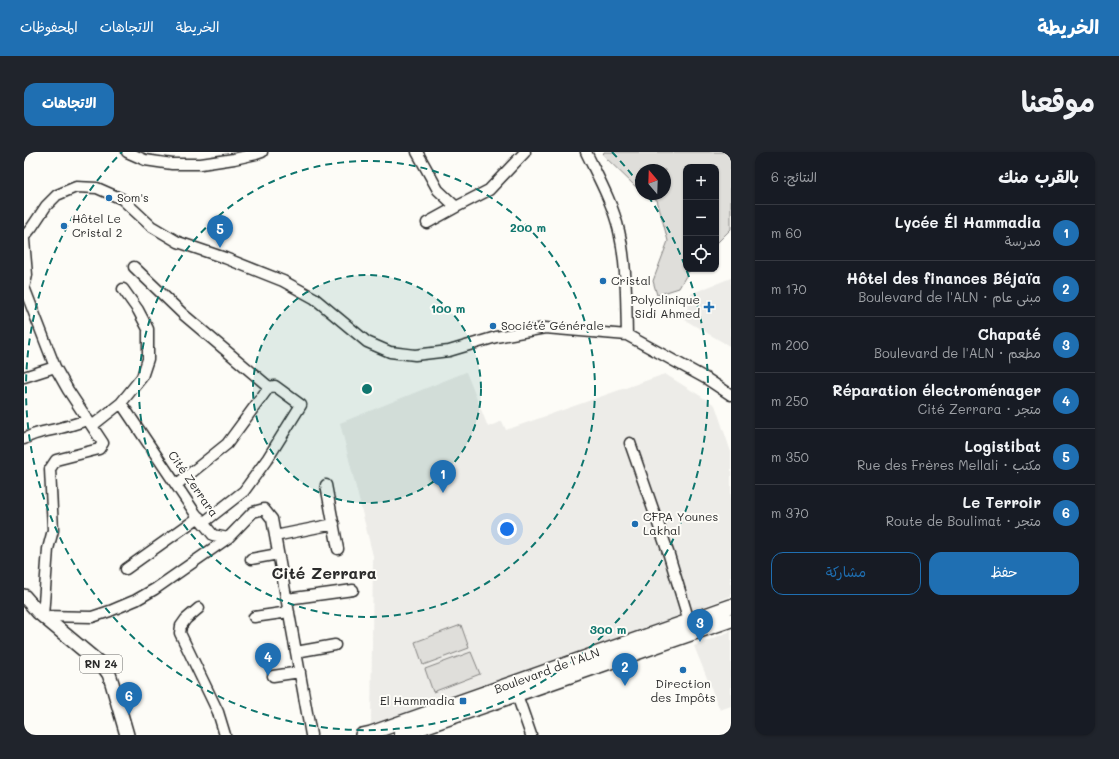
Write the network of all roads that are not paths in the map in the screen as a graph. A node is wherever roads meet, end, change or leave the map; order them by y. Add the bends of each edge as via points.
1 (127, 152) edge
2 (262, 152) edge
3 (525, 152) edge
4 (586, 152) edge
5 (421, 153) edge
6 (456, 207) junction
7 (427, 223) dead end
8 (24, 237) edge
9 (24, 240) edge
10 (134, 267) dead end
11 (24, 288) edge
12 (123, 289) dead end
13 (628, 336) junction
14 (55, 367) junction
15 (24, 378) edge
16 (269, 387) junction
17 (731, 395) edge
18 (121, 404) junction
19 (89, 423) junction
20 (24, 439) edge
21 (630, 443) dead end
22 (176, 485) junction
23 (326, 485) dead end
24 (201, 520) junction
25 (334, 524) junction
26 (275, 536) junction
27 (228, 538) junction
28 (338, 549) dead end
29 (278, 554) junction
30 (250, 559) dead end
31 (126, 569) dead end
32 (353, 590) dead end
33 (24, 596) edge
34 (287, 599) junction
35 (731, 606) edge
36 (199, 608) dead end
37 (289, 612) junction
38 (43, 616) junction
39 (254, 617) dead end
40 (731, 620) edge
41 (689, 621) junction
42 (335, 645) dead end
43 (296, 652) junction
44 (300, 672) junction
45 (273, 676) dead end
46 (517, 696) junction
47 (126, 735) edge
48 (225, 735) edge
49 (311, 735) edge
50 (362, 735) edge
51 (401, 735) edge
52 (531, 735) edge

1 - 2 street via 145,160 172,164 201,164
3 - 6 street via 489,190
4 - 13 street via 619,230 624,256
5 - 6 street via 438,190
6 - 7 street
8 - 13 street via 57,195 76,187 97,188 122,199 152,226 178,242 283,281 314,298 367,342 390,352 415,355 448,351 496,337 545,328
9 - 11 street via 27,275
10 - 16 street via 184,315
11 - 14 street
12 - 18 street via 148,329 148,359 142,377
13 - 17 street
14 - 15 street
14 - 19 street
16 - 22 street via 227,444
16 - 24 street via 275,386 301,405 244,491
18 - 19 street
18 - 22 street, Cité Zerrara
19 - 20 street via 42,431
19 - 38 street via 103,443 99,449 56,460 50,469 52,530 48,549
21 - 41 street
22 - 24 street, Cité Zerrara
23 - 25 street
24 - 27 street, Cité Zerrara via 213,535
24 - 31 street
25 - 26 street
25 - 28 street
26 - 27 street via 272,519 264,509 253,512
26 - 29 street
27 - 38 street via 155,589 110,611 92,617
29 - 30 street
29 - 34 street
32 - 34 street
33 - 38 main road, RN 24
34 - 37 street
35 - 41 main road, Boulevard de l'ALN
36 - 48 street via 183,623 180,633 218,712
37 - 39 street
37 - 43 street
38 - 47 main road, RN 24 via 109,674
40 - 46 main road, Boulevard de l'ALN
41 - 50 main road, Boulevard de l'ALN
42 - 43 street
43 - 44 street
44 - 45 street
44 - 49 street
46 - 51 main road, Boulevard de l'ALN
46 - 52 street

